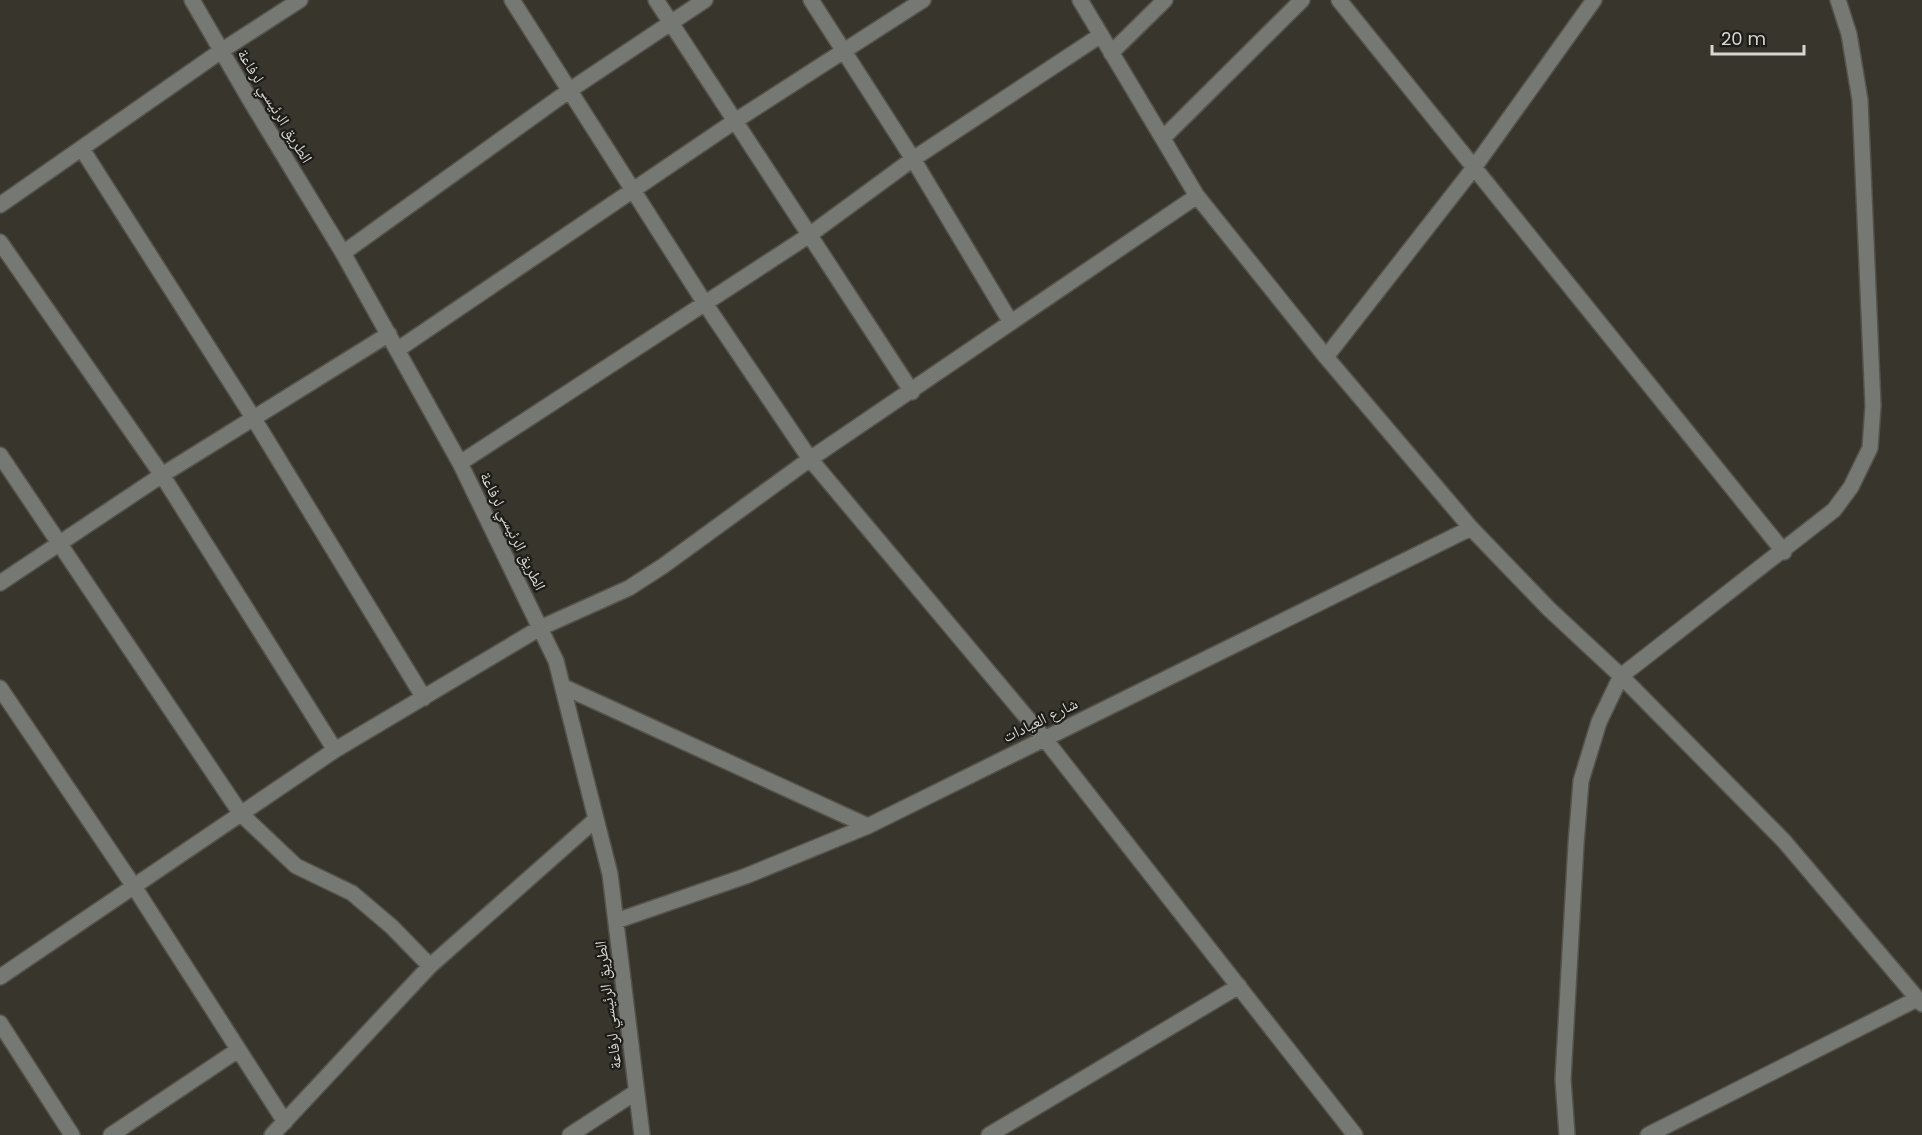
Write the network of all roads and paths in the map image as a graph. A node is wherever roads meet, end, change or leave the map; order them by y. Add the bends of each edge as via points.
1 (192, 0) edge
2 (300, 0) edge
3 (512, 0) edge
4 (656, 0) edge
5 (705, 0) edge
6 (811, 0) edge
7 (923, 0) edge
8 (1080, 0) edge
9 (1165, 0) edge
10 (1302, 0) edge
11 (1339, 0) edge
12 (1594, 0) edge
13 (1838, 0) edge
14 (671, 23) junction
15 (1101, 35) junction
16 (843, 50) junction
17 (221, 51) junction
18 (1112, 53) junction
19 (570, 90) junction
20 (735, 121) junction
21 (1163, 138) junction
22 (82, 149) junction
23 (913, 159) junction
24 (1473, 169) junction
25 (634, 190) junction
26 (1197, 196) junction
27 (1, 202) edge
28 (808, 236) junction
29 (0, 242) edge
30 (344, 252) junction
31 (706, 304) junction
32 (1010, 321) junction
33 (389, 334) junction
34 (397, 350) junction
35 (1326, 357) junction
36 (912, 392) junction
37 (254, 419) junction
38 (0, 455) edge
39 (810, 459) junction
40 (460, 463) junction
41 (162, 475) junction
42 (1471, 528) junction
43 (60, 542) junction
44 (1784, 552) junction
45 (0, 583) edge
46 (540, 628) junction
47 (1621, 676) junction
48 (564, 687) junction
49 (0, 688) edge
50 (424, 698) junction
51 (1044, 738) junction
52 (335, 750) junction
53 (241, 814) junction
54 (595, 820) junction
55 (867, 826) junction
56 (133, 885) junction
57 (616, 921) junction
58 (430, 966) junction
59 (0, 977) edge
60 (1239, 986) junction
61 (1919, 1002) edge
62 (0, 1023) edge
63 (238, 1050) junction
64 (636, 1092) junction
65 (285, 1122) junction
66 (72, 1135) edge
67 (111, 1135) edge
68 (272, 1135) edge
69 (570, 1135) edge
70 (642, 1135) edge
71 (989, 1135) edge
72 (1355, 1135) edge
73 (1567, 1135) edge
74 (1648, 1135) edge

1 - 17 street, الطريق الرئيسي لرفاعة
2 - 17 street
3 - 19 street
4 - 14 street
5 - 14 street
6 - 16 street
7 - 16 street
8 - 15 street
9 - 18 street
10 - 21 street
11 - 24 street
12 - 24 street
13 - 44 street via 1849,34 1860,100 1873,406 1870,448 1851,487 1834,510
14 - 19 street
14 - 20 street
15 - 18 street
15 - 23 street
16 - 20 street
16 - 23 street
17 - 22 street
17 - 30 street, الطريق الرئيسي لرفاعة
18 - 21 street
19 - 25 street
19 - 30 street
20 - 25 street
20 - 28 street
21 - 26 street
22 - 27 street
22 - 37 street
23 - 28 street
23 - 32 street
24 - 35 street
24 - 44 street
25 - 31 street
25 - 34 street
26 - 32 street
26 - 35 street
28 - 31 street
28 - 36 street
29 - 41 street
30 - 33 street, الطريق الرئيسي لرفاعة
31 - 39 street
31 - 40 street
32 - 36 street
33 - 34 street, الطريق الرئيسي لرفاعة
33 - 37 street
34 - 40 street, الطريق الرئيسي لرفاعة
35 - 42 street
36 - 39 street
37 - 41 street
37 - 50 street
38 - 43 street
39 - 46 street via 638,582
39 - 51 street
40 - 46 street, الطريق الرئيسي لرفاعة
41 - 43 street
41 - 52 street
42 - 47 street
42 - 51 street, شارع العيادات
43 - 45 street
43 - 53 street
44 - 47 street
46 - 48 street, الطريق الرئيسي لرفاعة
46 - 50 street
47 - 61 street via 1784,841
47 - 73 street via 1599,722 1581,781 1565,1012 1563,1079
48 - 54 street, الطريق الرئيسي لرفاعة
48 - 55 street
49 - 56 street
50 - 52 street
51 - 55 street, شارع العيادات
51 - 60 street
52 - 53 street
53 - 56 street
53 - 58 street via 296,866 352,893
54 - 57 street, الطريق الرئيسي لرفاعة
54 - 58 street
55 - 57 street, شارع العيادات via 756,873
56 - 59 street
56 - 63 street
57 - 64 street, الطريق الرئيسي لرفاعة
58 - 65 street
60 - 71 street
60 - 72 street
61 - 74 street
62 - 66 street
63 - 65 street
63 - 67 street
64 - 69 street
64 - 70 street, الطريق الرئيسي لرفاعة
65 - 68 street

